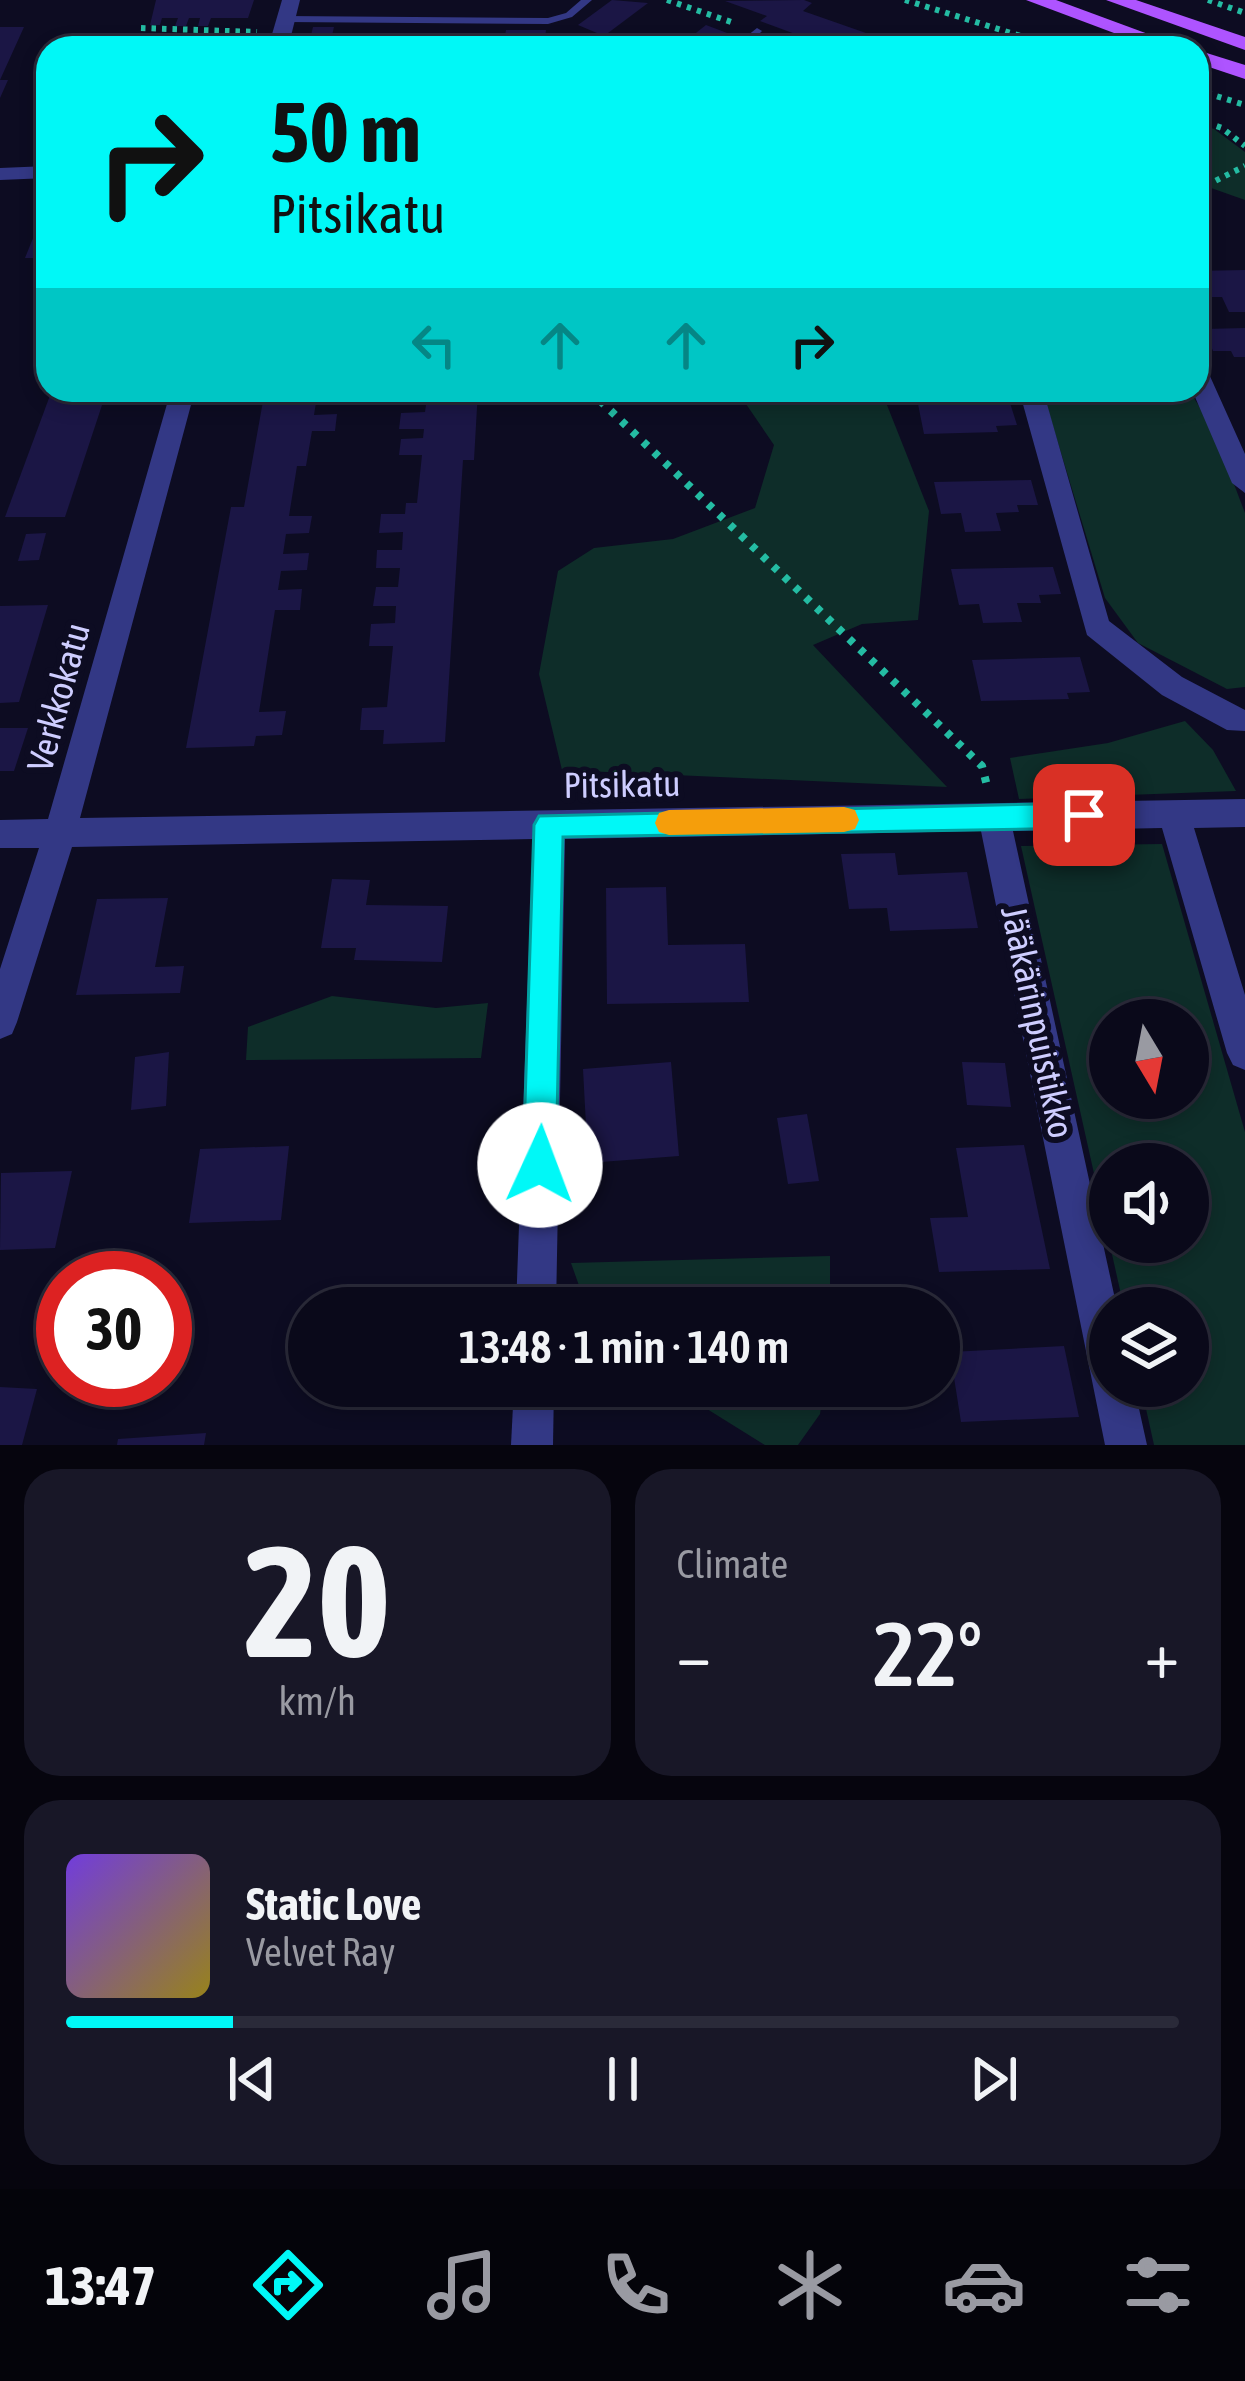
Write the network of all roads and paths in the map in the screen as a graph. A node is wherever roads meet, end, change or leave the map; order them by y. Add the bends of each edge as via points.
1 (587, 0) edge
2 (905, 0) edge
3 (1036, 0) edge
4 (1116, 0) edge
5 (1208, 0) edge
6 (1245, 13) edge
7 (284, 25) edge
8 (142, 28) dead end
9 (757, 31) dead end
10 (751, 36) edge
11 (1020, 36) edge
12 (1140, 36) edge
13 (1245, 44) edge
14 (1209, 60) edge
15 (1245, 72) edge
16 (1209, 94) edge
17 (1245, 105) edge
18 (1209, 123) edge
19 (1245, 146) edge
20 (1245, 166) edge
21 (36, 172) edge
22 (0, 174) edge
23 (1209, 184) edge
24 (1209, 401) edge
25 (180, 402) edge
26 (603, 402) edge
27 (1034, 402) edge
28 (1245, 483) edge
29 (1243, 726) edge
30 (1245, 813) edge
31 (1174, 814) junction
32 (994, 817) junction
33 (549, 825) junction
34 (60, 833) junction
35 (0, 834) edge
36 (0, 1022) edge
37 (1245, 1054) edge
38 (537, 1287) edge
39 (1093, 1287) edge
40 (533, 1407) edge
41 (1118, 1407) edge
42 (532, 1445) edge
43 (1126, 1445) edge

1 - 7 lane via 548,21
2 - 11 path
3 - 12 main road
4 - 13 main road
5 - 6 path
7 - 8 path
9 - 10 lane
14 - 15 main road
16 - 17 path
18 - 19 path
20 - 23 path
21 - 22 street
24 - 28 street
25 - 34 street, Verkkokatu
26 - 32 path via 982,766
27 - 29 street via 1097,627 1172,686
30 - 31 street, Pitsikatu
31 - 32 street, Pitsikatu
31 - 37 street
32 - 33 street, Pitsikatu
32 - 39 street, Jääkärinpuistikko
33 - 34 street, Pitsikatu
33 - 38 street
34 - 35 street, Pitsikatu
34 - 36 street, Verkkokatu
40 - 42 street
41 - 43 street

